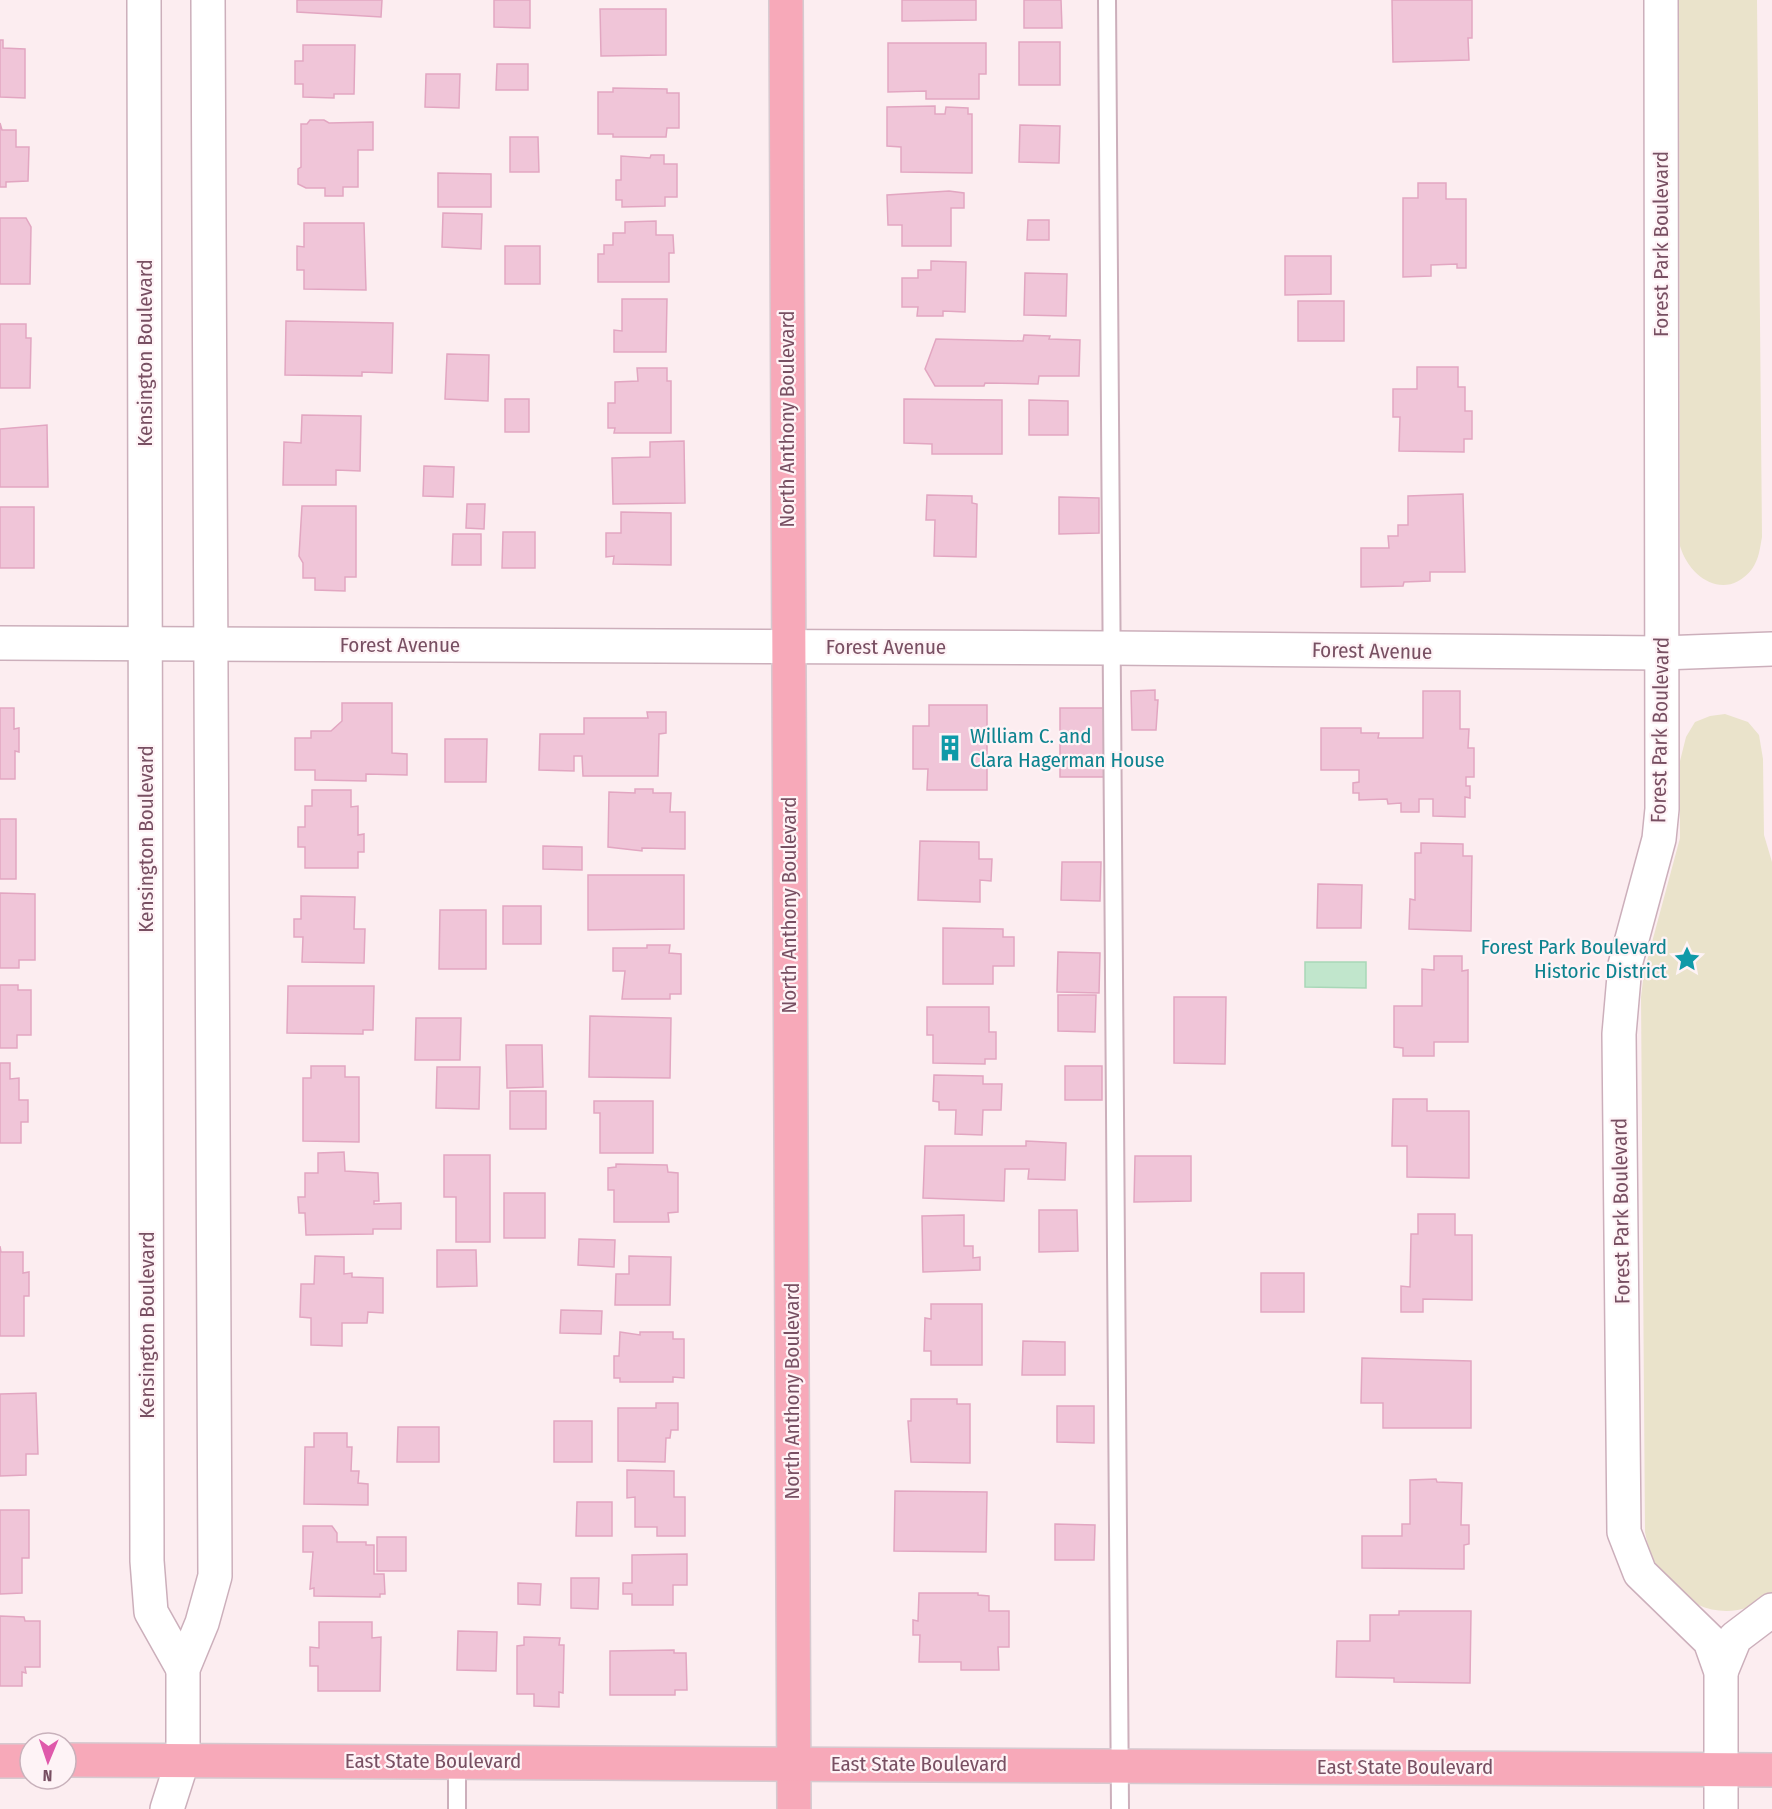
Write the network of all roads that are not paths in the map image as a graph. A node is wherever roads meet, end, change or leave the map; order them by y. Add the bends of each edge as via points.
1 (144, 0) edge
2 (208, 0) edge
3 (786, 0) edge
4 (1107, 0) edge
5 (1661, 0) edge
6 (0, 644) edge
7 (146, 644) junction
8 (212, 644) junction
9 (788, 647) junction
10 (1111, 648) junction
11 (1772, 650) edge
12 (1661, 653) junction
13 (1772, 1610) edge
14 (183, 1669) junction
15 (1721, 1672) junction
16 (78, 1760) edge
17 (183, 1760) junction
18 (0, 1761) edge
19 (18, 1761) edge
20 (458, 1761) junction
21 (795, 1763) junction
22 (1118, 1765) junction
23 (1722, 1769) junction
24 (1772, 1770) edge
25 (167, 1809) edge
26 (457, 1809) edge
27 (795, 1809) edge
28 (1120, 1809) edge
29 (1721, 1809) edge

1 - 7 street, Kensington Boulevard
2 - 8 street, Kensington Boulevard
3 - 9 main road, North Anthony Boulevard
4 - 10 lane
5 - 12 street, Forest Park Boulevard
6 - 7 street, Forest Avenue
7 - 8 street, Forest Avenue
7 - 14 street, Kensington Boulevard via 147,1561 151,1612
8 - 9 street, Forest Avenue
8 - 14 street, Kensington Boulevard via 215,1576
9 - 10 street, Forest Avenue
9 - 21 main road, North Anthony Boulevard
10 - 12 street, Forest Avenue
10 - 22 lane
11 - 12 street, Forest Avenue
12 - 15 street, Forest Park Boulevard via 1659,839 1625,965 1619,1034 1624,1532 1640,1573 1710,1641
13 - 15 street, Forest Park Boulevard via 1735,1638
14 - 17 street, Kensington Boulevard
15 - 23 street, Forest Park Boulevard
16 - 17 main road, East State Boulevard
17 - 20 main road, East State Boulevard
17 - 25 street, Kensington Boulevard
18 - 19 main road
20 - 21 main road, East State Boulevard
20 - 26 lane
21 - 22 main road, East State Boulevard
21 - 27 main road, North Anthony Boulevard
22 - 23 main road, East State Boulevard
22 - 28 lane
23 - 24 main road, East State Boulevard
23 - 29 street, Forest Park Boulevard

